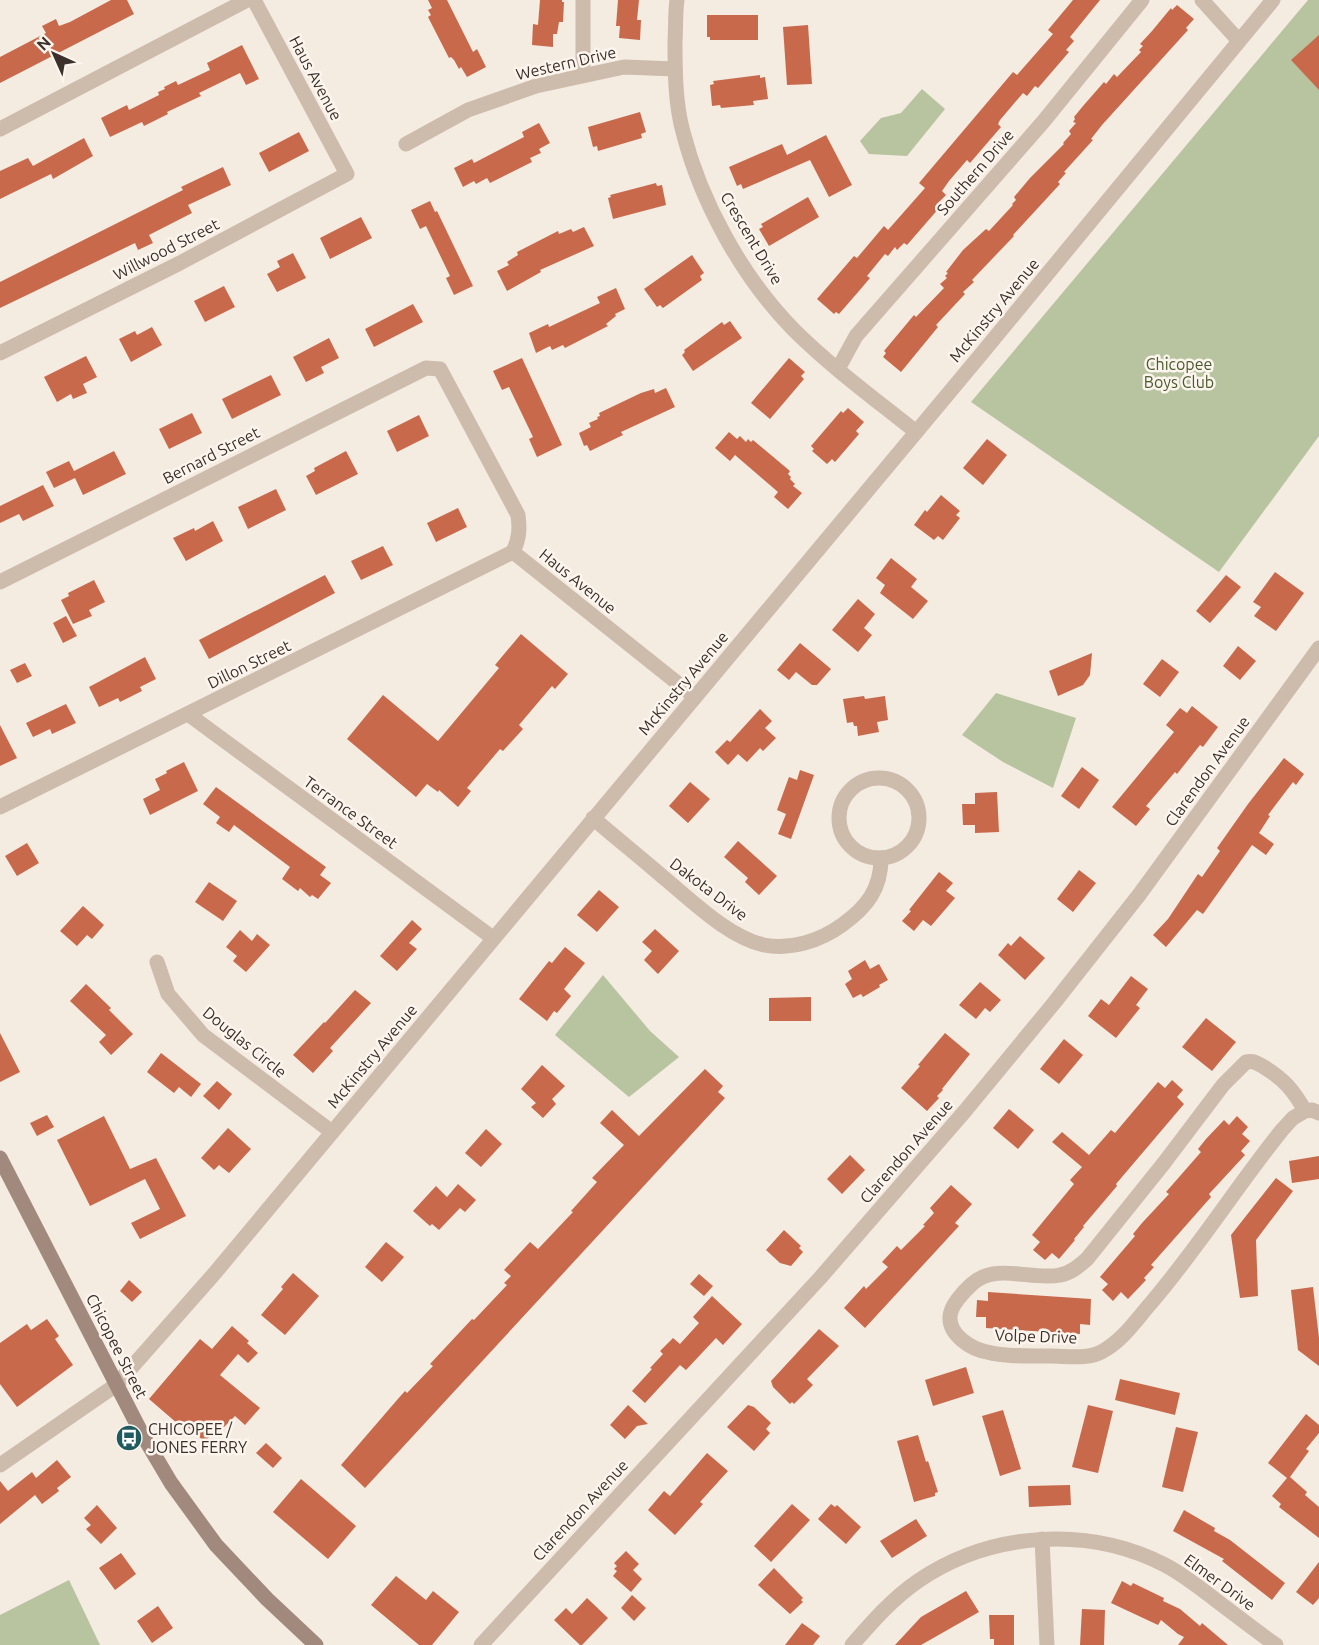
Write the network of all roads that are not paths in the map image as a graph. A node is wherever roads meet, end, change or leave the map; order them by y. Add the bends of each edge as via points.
1 (247, 0) edge
2 (254, 0) edge
3 (583, 0) edge
4 (677, 0) edge
5 (1142, 0) edge
6 (1202, 0) edge
7 (1273, 0) edge
8 (1239, 41) junction
9 (675, 69) junction
10 (583, 75) junction
11 (0, 129) edge
12 (406, 144) dead end
13 (347, 174) joint
14 (0, 353) edge
15 (440, 369) joint
16 (838, 369) junction
17 (916, 432) junction
18 (513, 552) junction
19 (0, 582) edge
20 (1319, 648) edge
21 (695, 697) junction
22 (188, 714) junction
23 (0, 807) edge
24 (593, 818) junction
25 (881, 858) junction
26 (493, 938) junction
27 (157, 962) dead end
28 (1312, 1112) edge
29 (332, 1132) junction
30 (0, 1158) edge
31 (116, 1385) junction
32 (0, 1465) edge
33 (1042, 1539) junction
34 (316, 1645) edge
35 (481, 1645) edge
36 (852, 1645) edge
37 (1047, 1645) edge
38 (1276, 1645) edge

1 - 11 street
2 - 13 street, Haus Avenue
3 - 10 street
4 - 9 street, Crescent Drive
5 - 16 street, Southern Drive via 1043,122 856,336
6 - 8 street
7 - 8 street, McKinstry Avenue
8 - 17 street, McKinstry Avenue
9 - 10 street, Western Drive via 624,67
9 - 16 street, Crescent Drive via 682,130 711,210 757,288 794,330
10 - 12 street, Western Drive via 536,86 468,110
13 - 14 street, Willwood Street
15 - 18 street, Haus Avenue via 518,515 520,529
15 - 19 street, Bernard Street via 426,368
16 - 17 street, Crescent Drive
17 - 21 street, McKinstry Avenue
18 - 21 street, Haus Avenue
18 - 22 street, Dillon Street
20 - 35 street, Clarendon Avenue via 1132,904 996,1075 820,1278
21 - 24 street, McKinstry Avenue
22 - 23 street, Dillon Street
22 - 26 street, Terrance Street
24 - 25 street, Dakota Drive via 728,928 754,942 771,945 807,942 830,933 854,916 875,889
24 - 26 street, McKinstry Avenue
25 - 25 street via 907,847 916,833 919,817 915,800 904,787 878,778 860,783 850,791 840,808 839,820 852,848 868,857
26 - 29 street, McKinstry Avenue
27 - 29 street, Douglas Circle via 168,994 203,1035
28 - 28 street, Volpe Drive via 1280,1077 1253,1061 1246,1062 1087,1258 1060,1275 1002,1273 980,1278 952,1309 950,1320 959,1336 986,1352 1087,1356 1106,1350 1124,1336 1172,1279 1282,1130 1293,1118
29 - 31 street, McKinstry Avenue
30 - 31 main road, Chicopee Street
31 - 32 street, McKinstry Avenue
31 - 34 main road, Chicopee Street via 157,1460 202,1528 247,1579
33 - 36 street, Elmer Drive via 980,1550 943,1566 897,1597
33 - 37 street
33 - 38 street, Elmer Drive via 1086,1540 1148,1557 1189,1579

